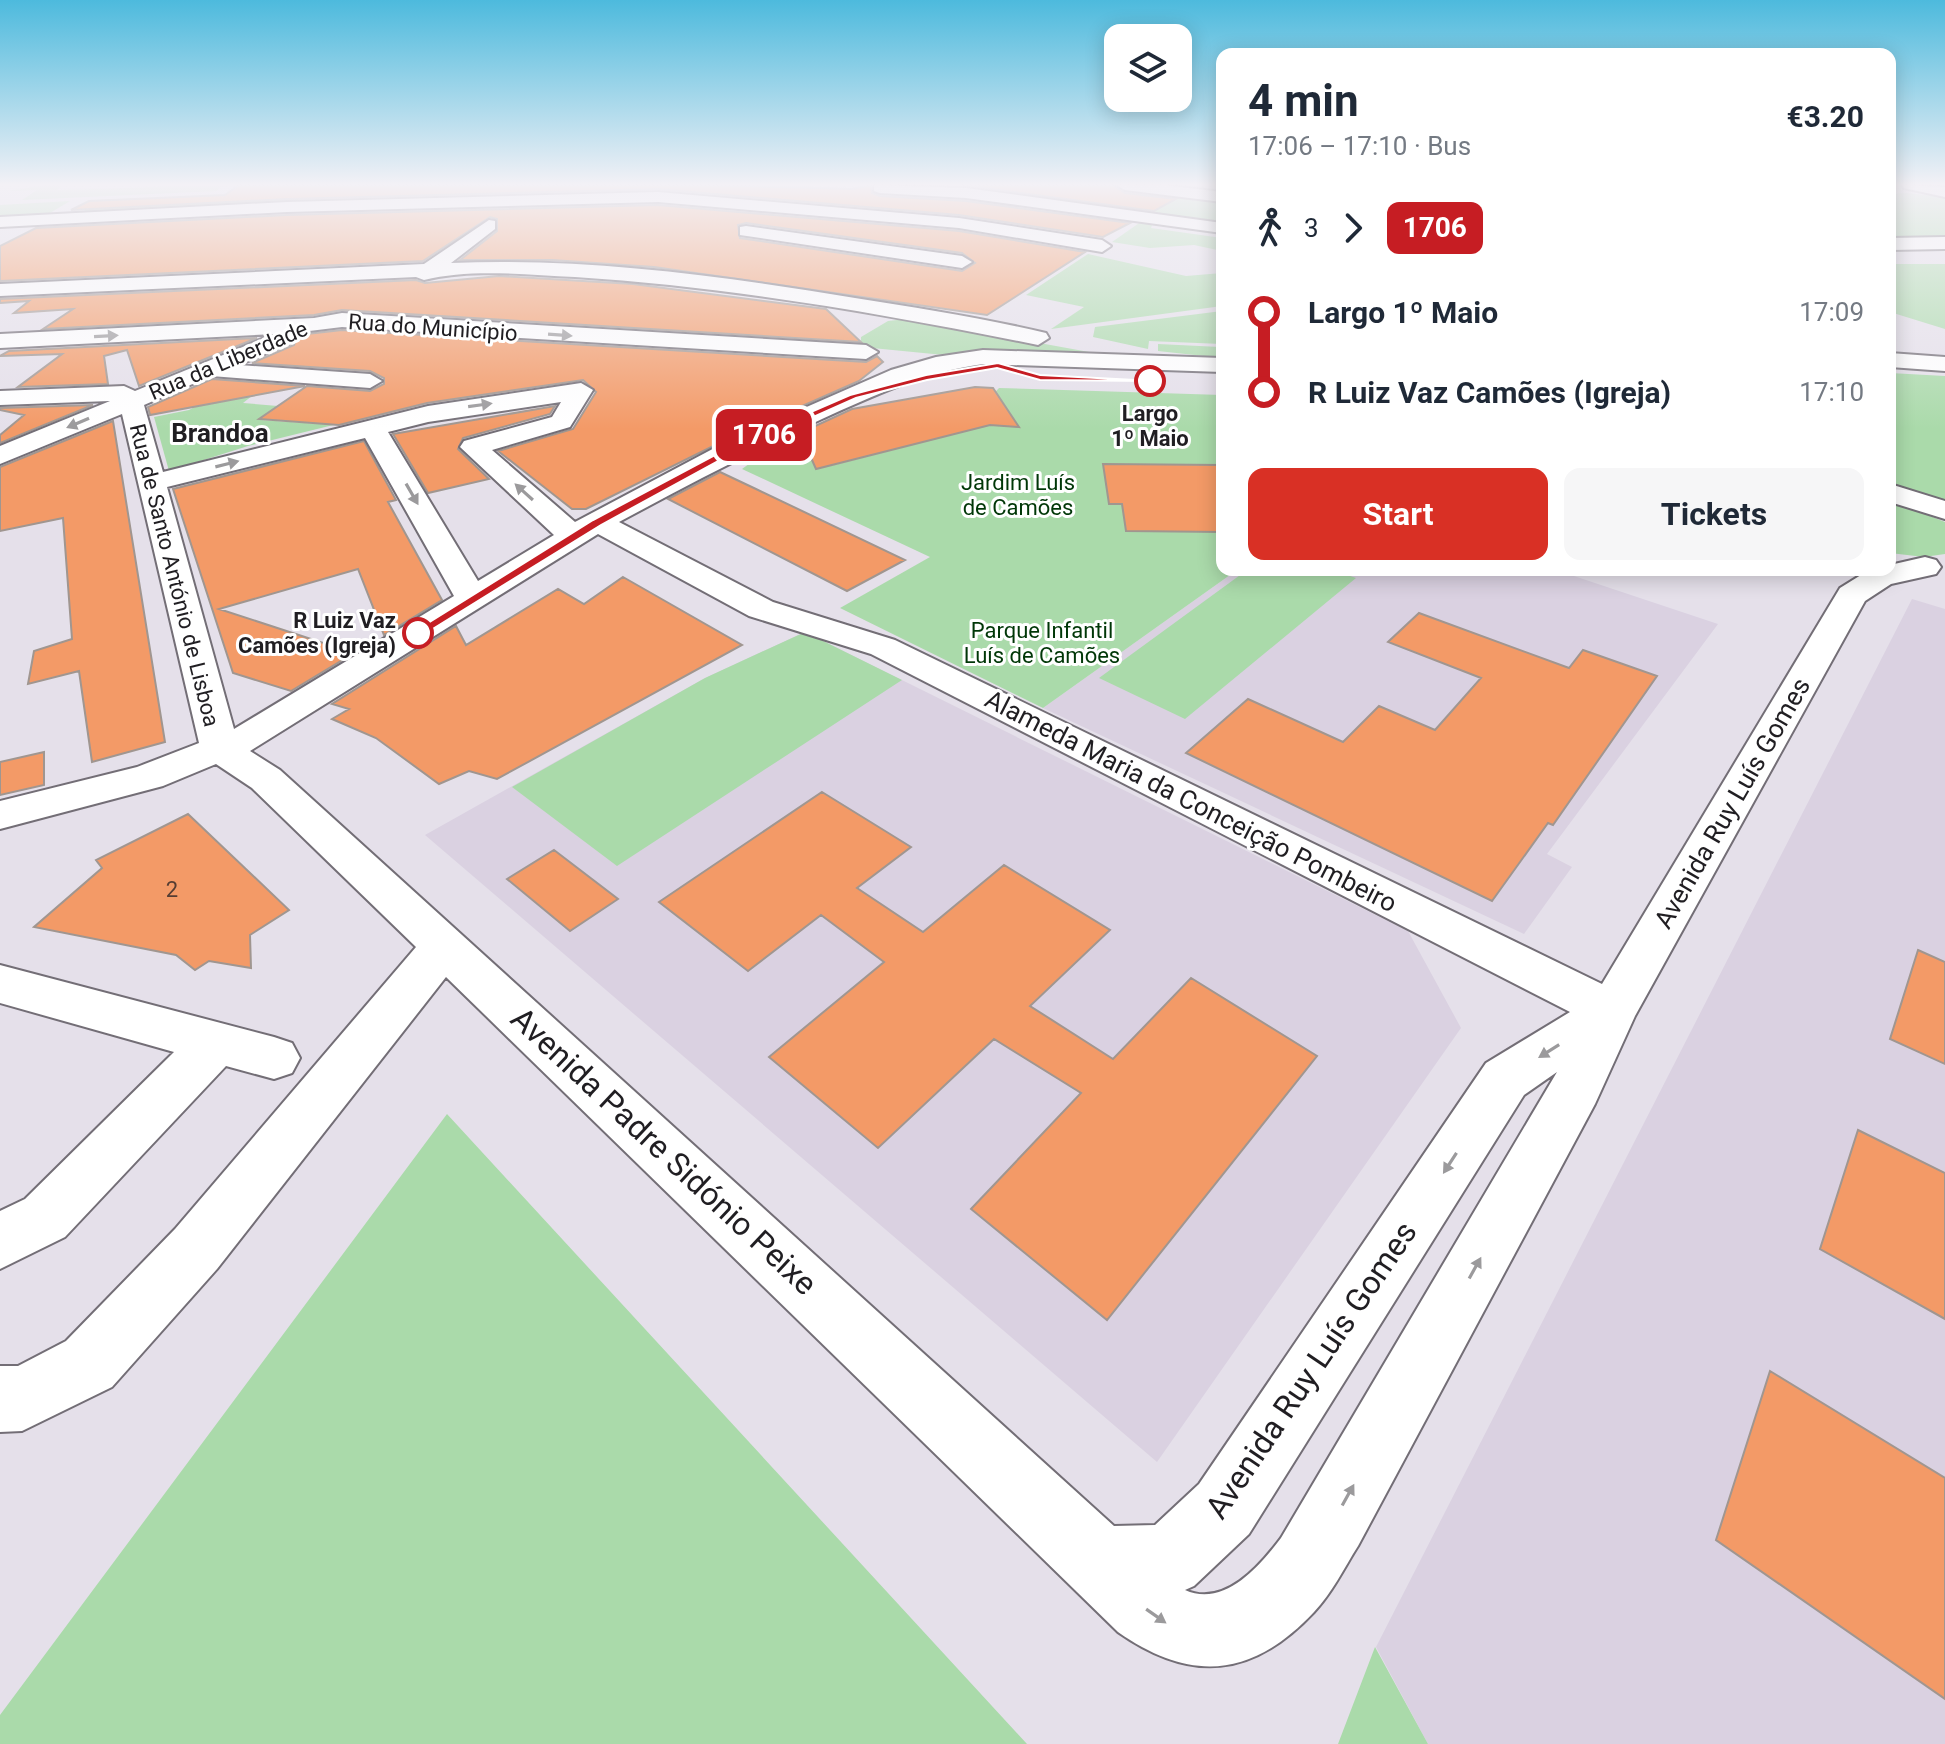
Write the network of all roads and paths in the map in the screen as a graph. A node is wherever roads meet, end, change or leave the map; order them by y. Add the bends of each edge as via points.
1 (438, 266) edge
2 (954, 266) edge
3 (433, 270) junction
4 (937, 277) dead end
5 (0, 290) edge
6 (912, 292) dead end
7 (888, 307) junction
8 (966, 324) junction
9 (314, 325) junction
10 (0, 341) edge
11 (866, 352) junction
12 (608, 353) junction
13 (1896, 360) edge
14 (944, 362) junction
15 (1166, 362) junction
16 (1945, 364) edge
17 (998, 365) junction
18 (1216, 365) edge
19 (911, 367) junction
20 (208, 369) junction
21 (1216, 373) edge
22 (370, 381) dead end
23 (166, 387) junction
24 (579, 392) junction
25 (853, 397) junction
26 (0, 398) edge
27 (131, 401) junction
28 (372, 427) junction
29 (0, 456) edge
30 (151, 483) junction
31 (1896, 495) edge
32 (1945, 510) edge
33 (586, 530) junction
34 (1896, 562) edge
35 (1935, 567) edge
36 (1896, 574) edge
37 (1886, 576) edge
38 (1850, 583) edge
39 (472, 599) junction
40 (220, 749) junction
41 (0, 815) edge
42 (445, 945) junction
43 (0, 984) edge
44 (1612, 1011) junction
45 (216, 1043) junction
46 (274, 1058) dead end
47 (0, 1241) edge
48 (0, 1399) edge
49 (1100, 1562) junction

1 - 3 main road, Rua da Liberdade
2 - 4 main road
3 - 5 main road
3 - 7 main road via 596,271
3 - 9 main road, Rua da Liberdade
6 - 7 main road
7 - 8 main road
8 - 11 main road via 882,317 856,328 845,340
8 - 15 main road
10 -> 9 main road, Rua do Município
9 -> 12 main road, Rua do Município via 342,320
9 - 20 main road, Rua da Liberdade
11 - 12 main road, Rua do Município
11 - 19 main road, Rua do Município
12 - 24 main road
13 - 16 main road
14 - 15 main road via 1008,356
14 - 17 main road
14 - 19 main road
15 - 18 main road
17 - 21 main road
17 - 25 main road
19 - 25 main road
20 - 22 main road
20 - 23 main road, Rua da Liberdade
23 - 26 main road
23 - 27 main road, Rua da Liberdade
28 -> 24 main road via 478,405
33 -> 24 main road, Alameda Maria da Conceição Pombeiro via 473,447 561,422
25 - 33 main road via 732,450
27 -> 29 main road, Rua da Liberdade
27 - 30 main road, Rua de Santo António de Lisboa
30 -> 28 main road
28 -> 39 main road
30 - 40 main road, Rua de Santo António de Lisboa
31 - 32 main road
33 - 39 main road
33 - 44 main road, Alameda Maria da Conceição Pombeiro via 761,609 883,647
34 - 35 main road
35 - 36 main road, Avenida Ruy Luís Gomes
37 - 38 main road, Avenida Ruy Luís Gomes
38 - 44 main road, Avenida Ruy Luís Gomes
39 - 40 main road via 284,716
40 - 41 main road via 149,777
40 - 42 main road, Avenida Padre Sidónio Peixe via 266,779
42 - 48 main road via 196,1249 89,1364 22,1398
42 - 49 main road, Avenida Padre Sidónio Peixe
43 - 45 main road
44 -> 49 main road, Avenida Ruy Luís Gomes via 1505,1079 1224,1509 1169,1561
49 -> 44 main road, Avenida Ruy Luís Gomes via 1131,1599 1172,1627 1213,1634 1244,1621 1288,1587 1333,1521 1568,1102
45 - 46 main road
45 - 47 main road via 45,1218

